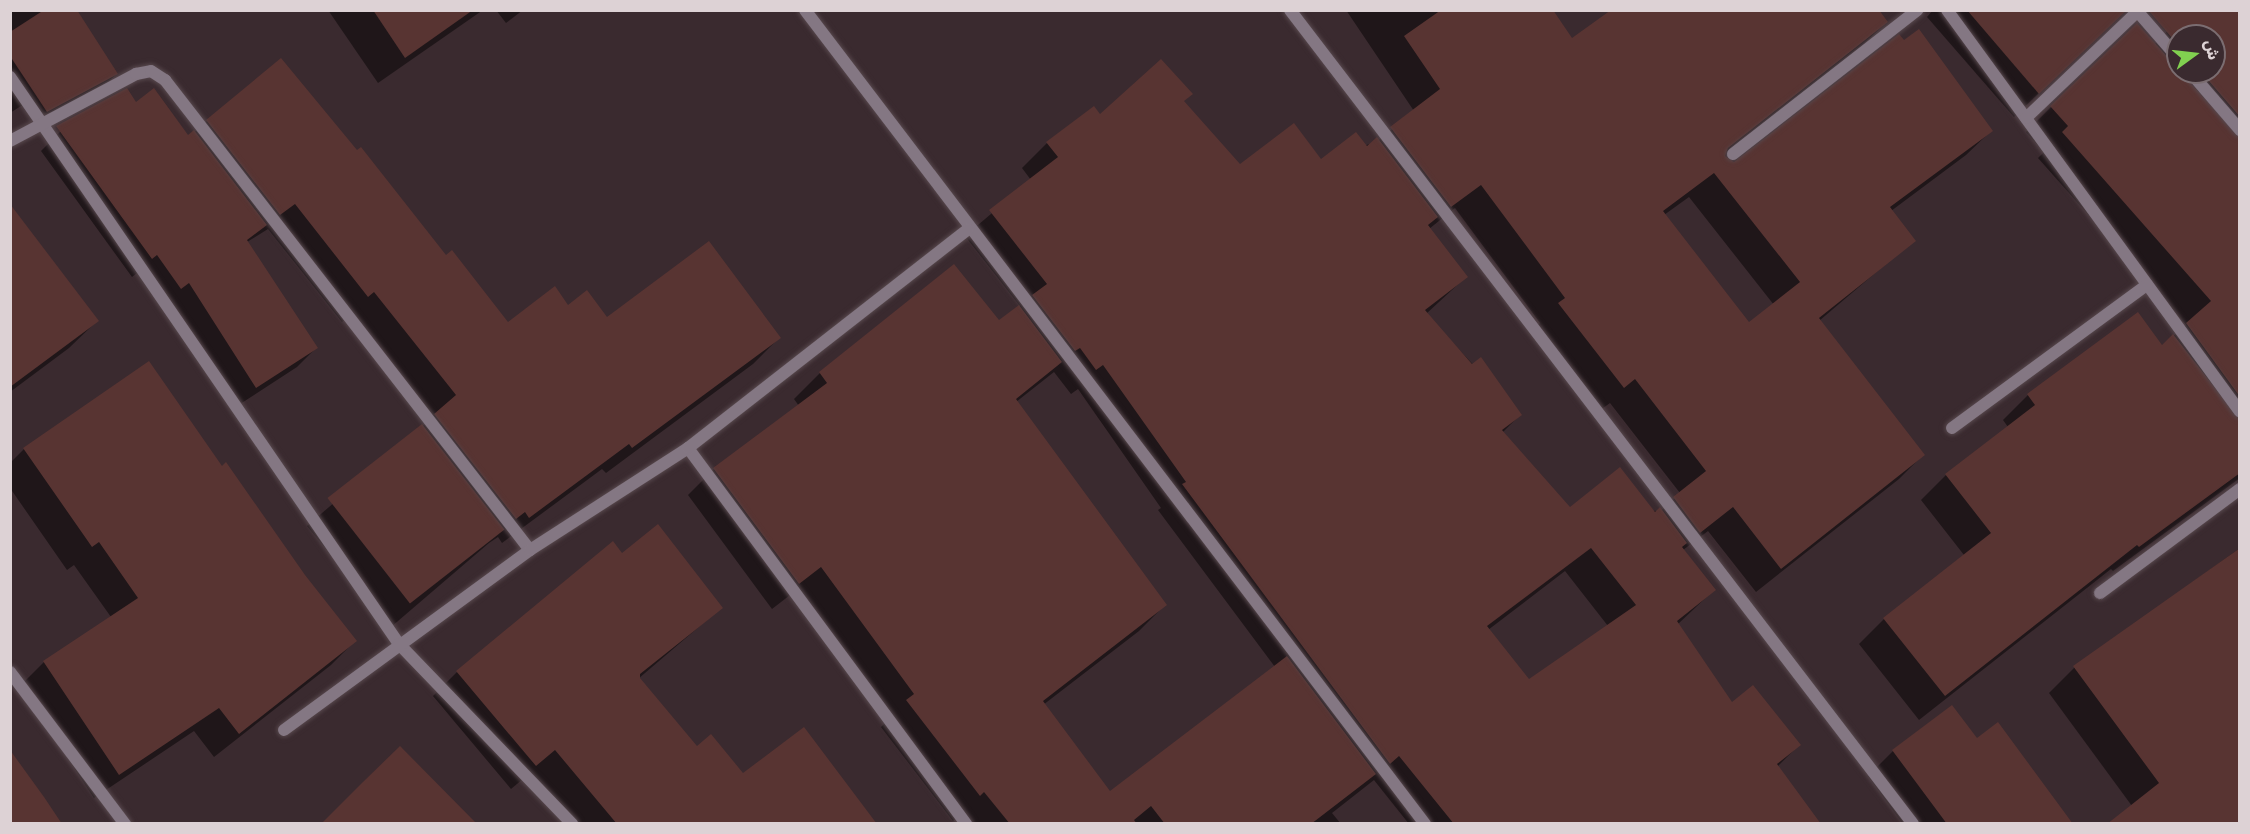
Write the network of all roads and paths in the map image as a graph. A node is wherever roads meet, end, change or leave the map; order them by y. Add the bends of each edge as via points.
1 (805, 10) edge
2 (1290, 10) edge
3 (1917, 10) edge
4 (1947, 10) edge
5 (2139, 11) edge
6 (2166, 44) edge
7 (10, 77) edge
8 (2200, 84) edge
9 (2025, 118) junction
10 (41, 122) junction
11 (2240, 130) edge
12 (10, 141) edge
13 (1733, 154) dead end
14 (968, 229) junction
15 (2147, 285) junction
16 (2240, 412) edge
17 (1952, 428) dead end
18 (688, 448) junction
19 (2240, 489) edge
20 (530, 550) junction
21 (2100, 593) dead end
22 (399, 644) junction
23 (10, 672) edge
24 (284, 730) dead end
25 (126, 824) edge
26 (572, 824) edge
27 (966, 824) edge
28 (1425, 824) edge
29 (1913, 824) edge

1 - 14 street
2 - 29 street
3 - 13 street
4 - 9 street
5 - 6 street
5 - 9 street
7 - 10 street
8 - 11 street
9 - 15 street
10 - 12 street
10 - 20 street via 136,74 151,71 165,80
10 - 22 street
14 - 18 street
14 - 28 street
15 - 16 street
15 - 17 street
18 - 20 street
18 - 27 street
19 - 21 street
20 - 22 street
22 - 24 street
22 - 26 street
23 - 25 street

